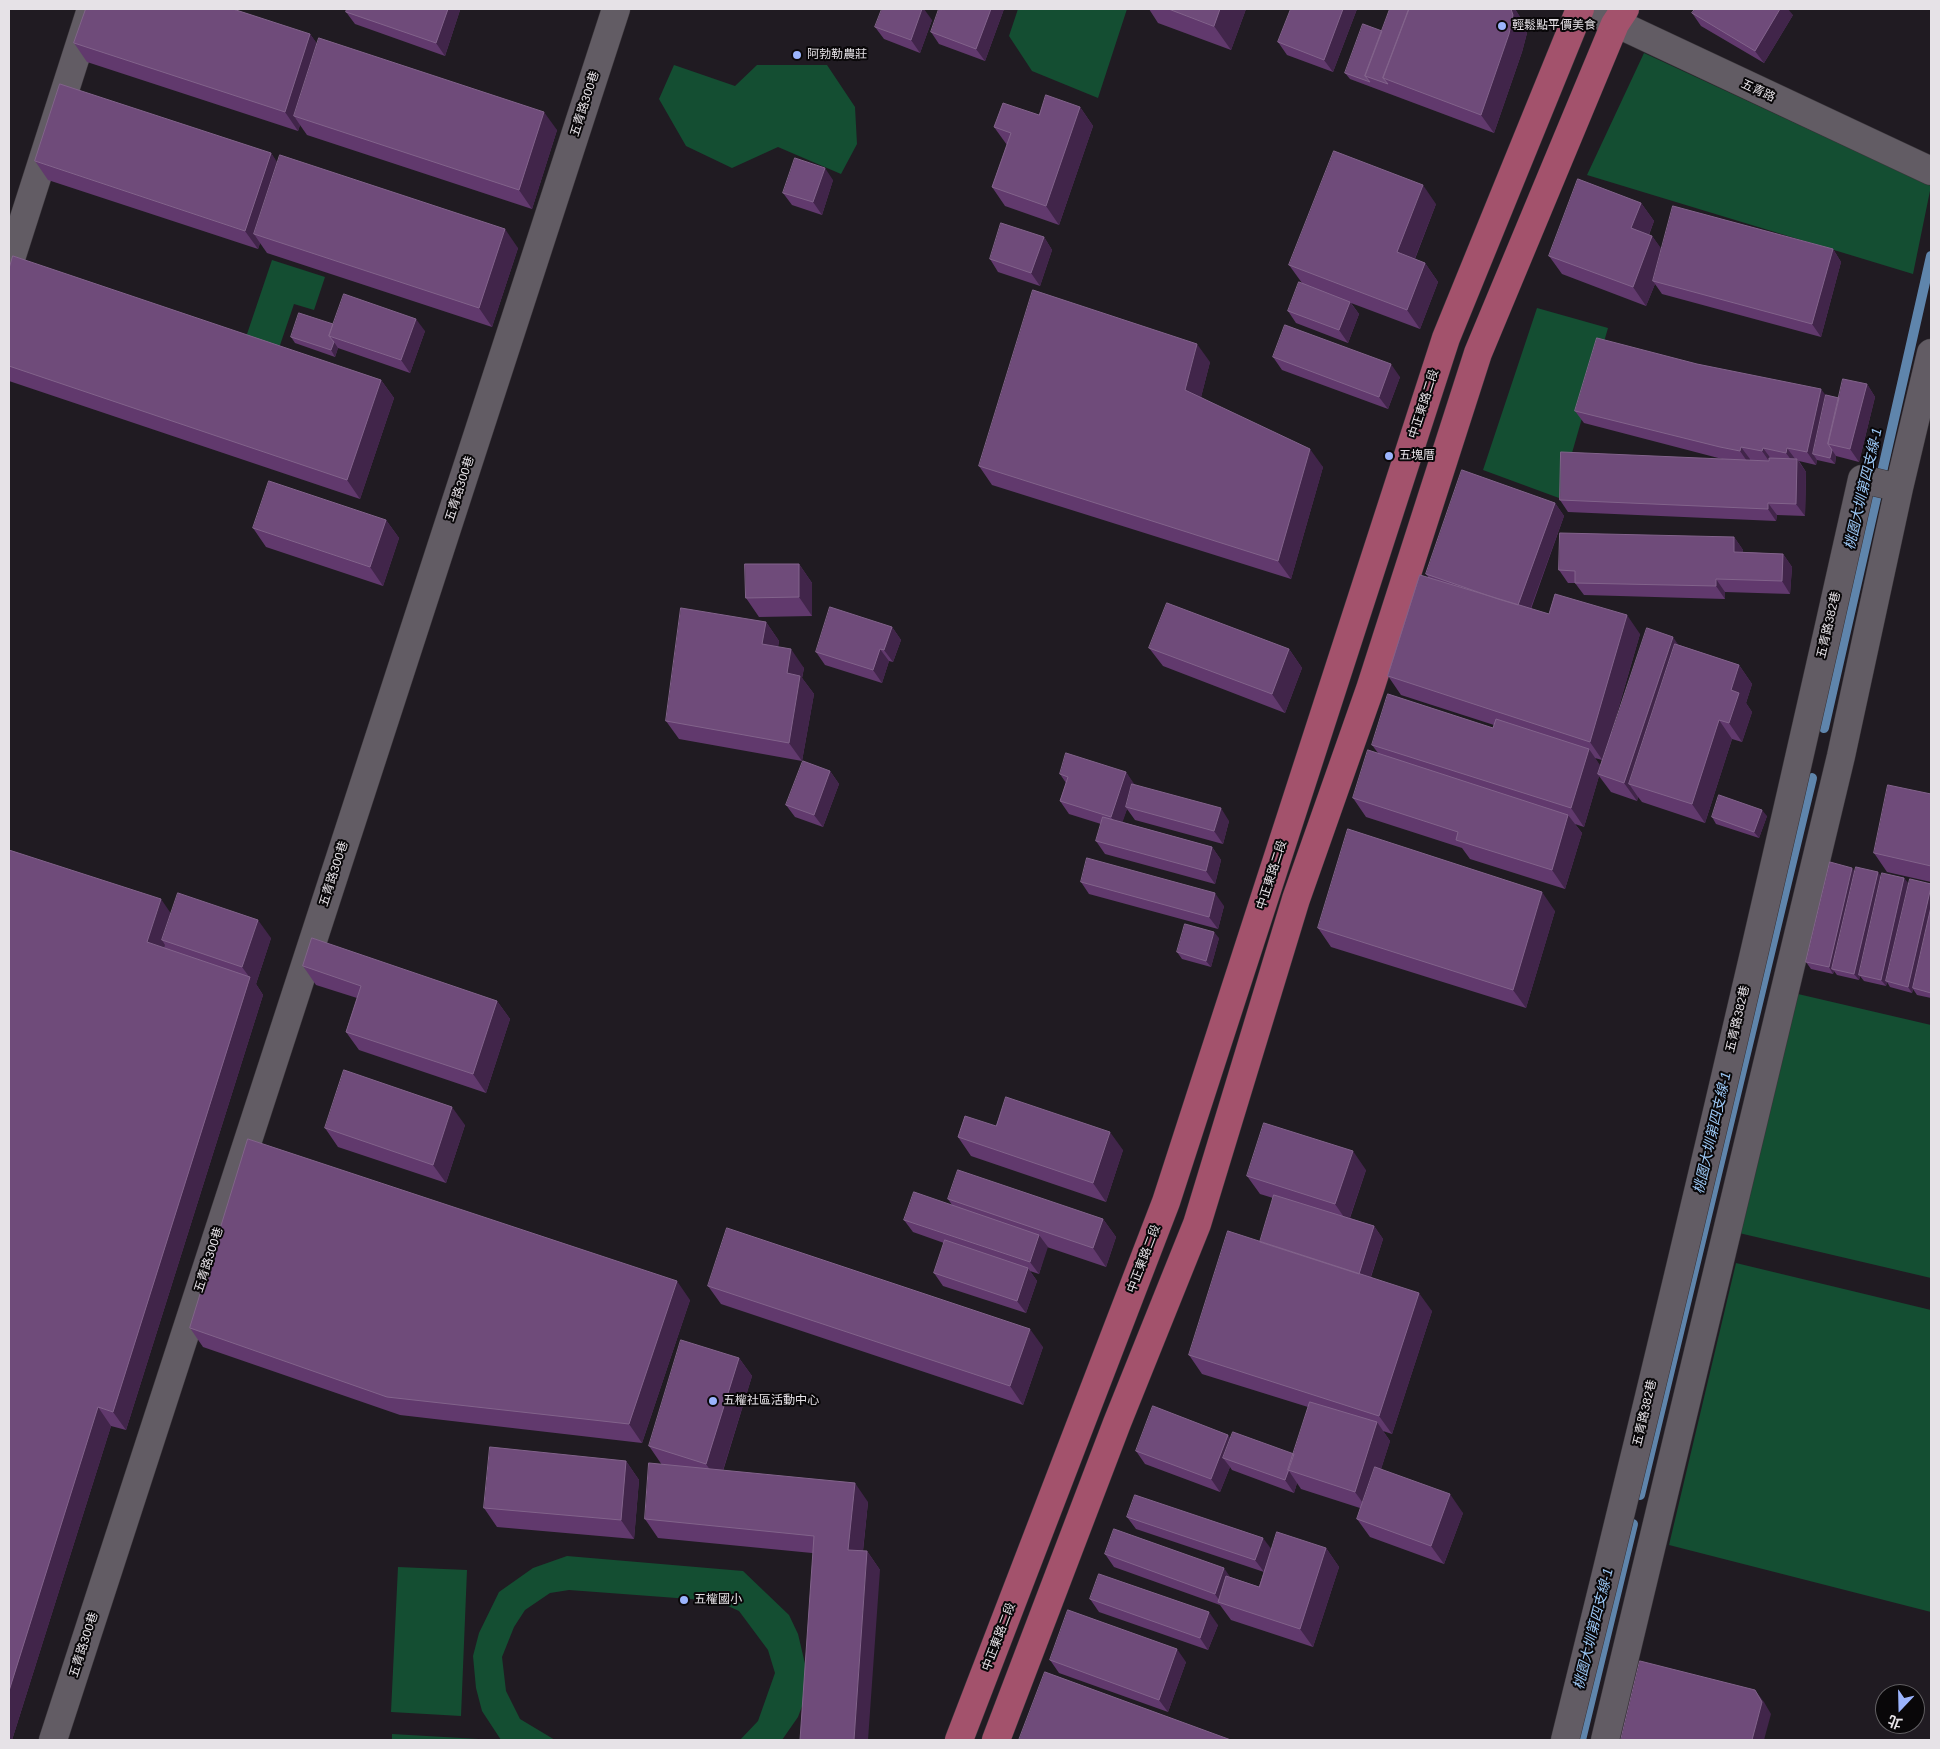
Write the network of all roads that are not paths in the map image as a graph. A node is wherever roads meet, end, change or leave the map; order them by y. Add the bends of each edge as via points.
1 (91, 9) edge
2 (616, 9) edge
3 (1580, 9) edge
4 (1586, 9) edge
5 (1620, 16) edge
6 (1931, 171) edge
7 (9, 264) edge
8 (1931, 353) edge
9 (1899, 488) junction
10 (1802, 746) junction
11 (1840, 756) junction
12 (1622, 1509) junction
13 (1658, 1518) junction
14 (53, 1740) edge
15 (960, 1740) edge
16 (996, 1740) edge
17 (1565, 1740) edge
18 (1605, 1740) edge

1 - 7 street
2 - 14 street, 五青路300巷
3 - 15 main road, 中正東路二段 via 1446,338 1166,1202
4 - 5 street, 五青路
5 - 6 street, 五青路
5 - 16 main road via 1478,353 1370,689 1296,899 1197,1224
8 - 9 street
9 - 10 street, 五青路382巷 via 1862,480
9 - 11 street
10 - 11 street
10 - 12 street, 五青路382巷
11 - 13 street
12 - 13 street
12 - 17 street, 五青路382巷
13 - 18 street

